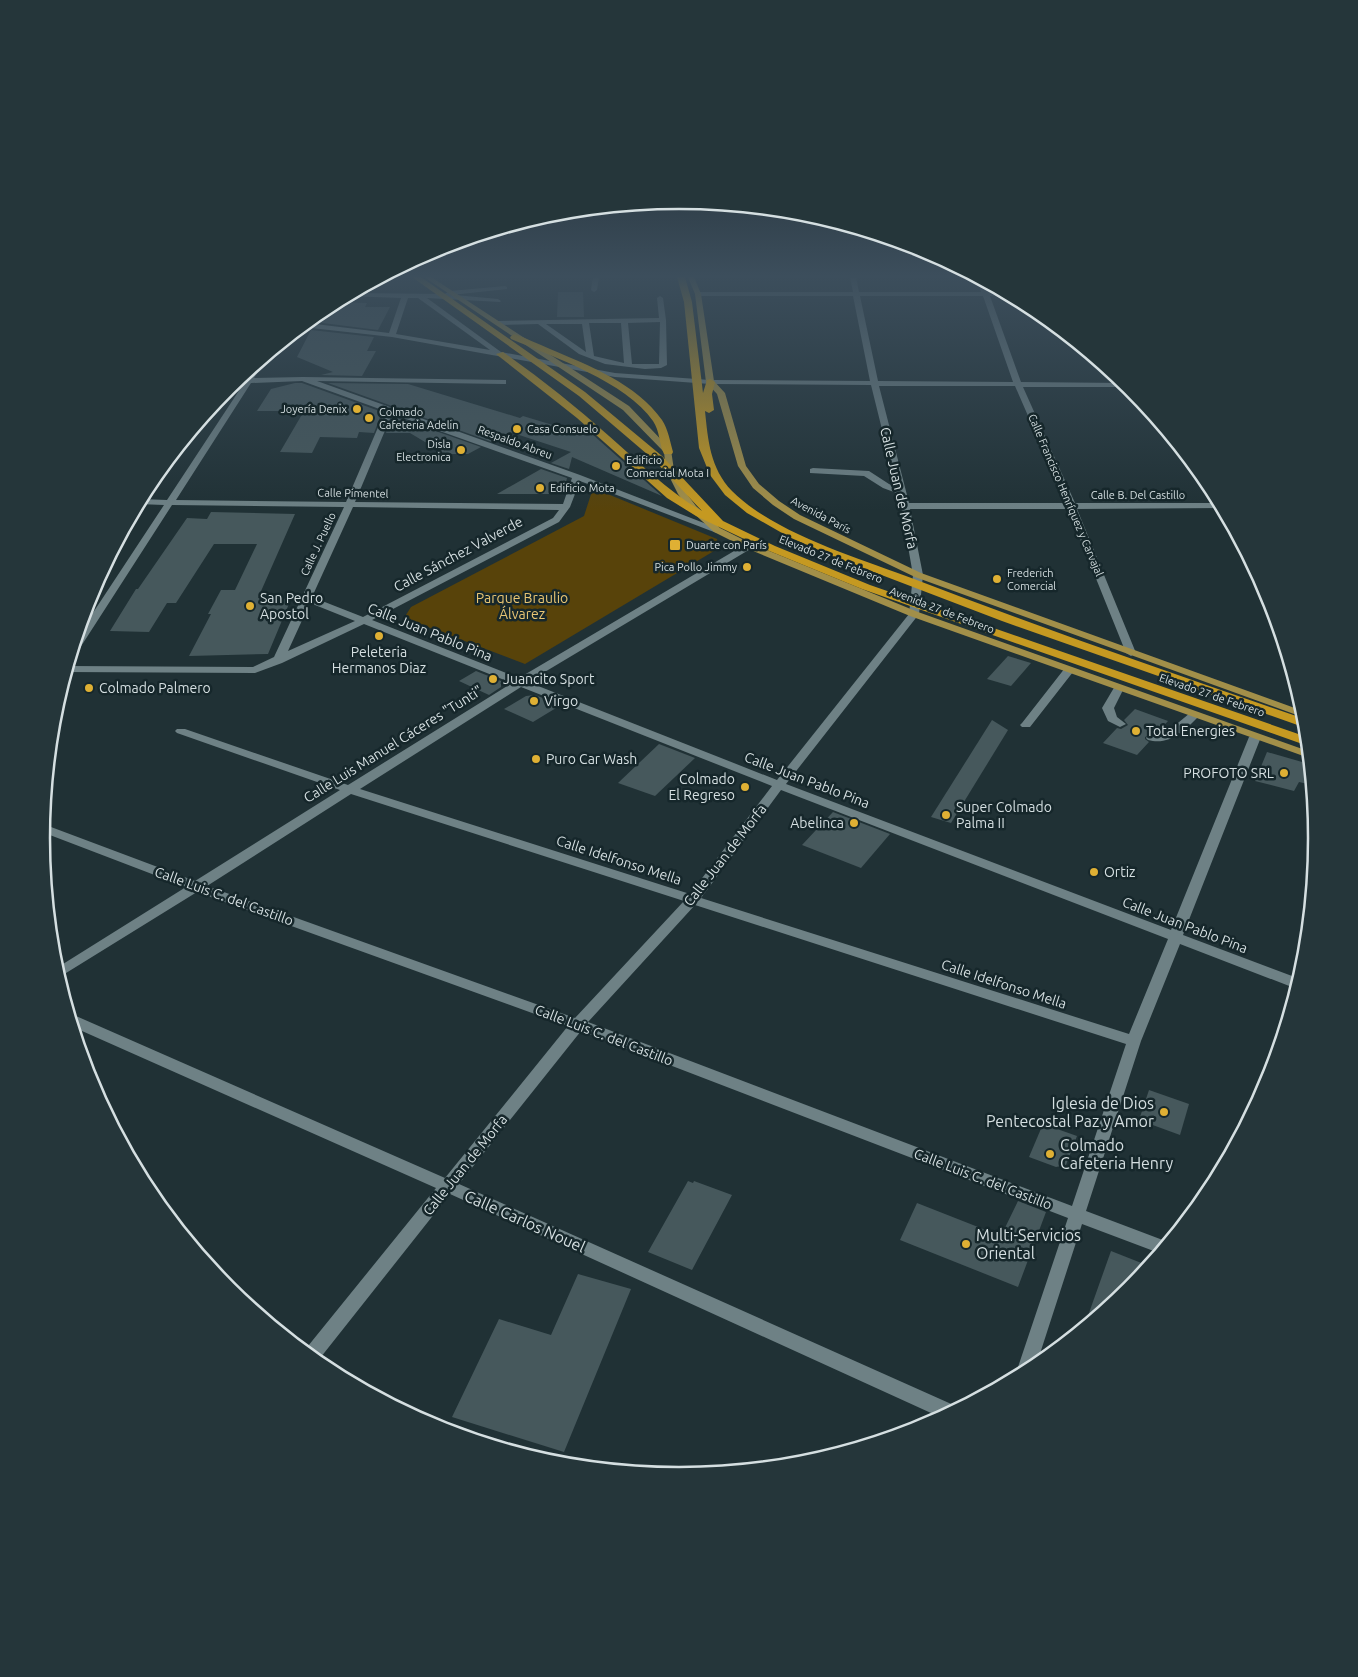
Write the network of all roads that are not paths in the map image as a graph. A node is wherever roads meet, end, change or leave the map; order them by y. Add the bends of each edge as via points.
1 (501, 355) edge
2 (507, 355) edge
3 (533, 355) edge
4 (545, 355) edge
5 (558, 355) edge
6 (627, 355) edge
7 (662, 355) edge
8 (694, 355) edge
9 (706, 355) edge
10 (869, 355) edge
11 (1007, 355) edge
12 (590, 356) edge
13 (628, 364) junction
14 (563, 366) junction
15 (303, 379) junction
16 (250, 380) joint
17 (502, 382) dead end
18 (710, 382) junction
19 (874, 382) junction
20 (1018, 384) junction
21 (1114, 385) edge
22 (390, 409) junction
23 (668, 452) junction
24 (813, 471) dead end
25 (577, 477) junction
26 (902, 492) junction
27 (148, 502) edge
28 (170, 502) junction
29 (350, 504) junction
30 (905, 506) junction
31 (1072, 506) junction
32 (1213, 506) edge
33 (566, 507) junction
34 (718, 527) junction
35 (749, 546) junction
36 (918, 575) junction
37 (307, 598) junction
38 (952, 598) junction
39 (914, 614) junction
40 (363, 621) junction
41 (83, 635) edge
42 (1131, 653) junction
43 (278, 660) junction
44 (73, 669) edge
45 (1069, 670) junction
46 (519, 683) junction
47 (1119, 688) junction
48 (1295, 711) edge
49 (1194, 714) junction
50 (1297, 721) edge
51 (1120, 724) dead end
52 (1026, 725) dead end
53 (181, 731) dead end
54 (1255, 737) junction
55 (1152, 738) dead end
56 (1300, 740) edge
57 (1302, 753) edge
58 (779, 785) junction
59 (348, 789) junction
60 (50, 831) edge
61 (195, 886) junction
62 (692, 899) junction
63 (1177, 937) junction
64 (64, 970) edge
65 (1291, 981) edge
66 (78, 1023) edge
67 (578, 1024) junction
68 (1134, 1041) junction
69 (448, 1186) junction
70 (1077, 1216) junction
71 (1158, 1246) edge
72 (315, 1351) edge
73 (1028, 1361) edge
74 (944, 1409) edge

1 - 34 highway via 578,413 671,496
2 - 14 street
3 - 34 highway, Elevado 27 de Febrero via 658,458
4 - 14 main road, Avenida 27 de Febrero
5 - 23 highway via 624,390 644,405 657,420
6 - 13 street
7 - 13 street via 662,365
8 - 38 highway, Elevado 27 de Febrero via 704,448 710,467 735,499 792,533
9 - 18 main road, Avenida París
10 - 19 street, Calle Juan de Morfa
11 - 20 street, Calle Francisco Henríquez y Carvajal
12 - 13 street
14 - 18 street via 629,376
14 - 23 main road, Avenida 27 de Febrero via 626,408
15 - 16 street
15 - 17 street
15 - 22 street, Respaldo Abreu
16 - 28 street
18 - 19 street
18 - 36 main road, Avenida París via 720,393 742,466 756,486 797,517
18 - 38 highway via 707,394 713,445 728,480 742,495 780,522 888,566
19 - 20 street
19 - 26 street, Calle Juan de Morfa
20 - 21 street
20 - 31 street, Calle Francisco Henríquez y Carvajal
22 - 25 street, Respaldo Abreu
22 - 29 street, Calle J. Puello
23 - 34 main road, Avenida 27 de Febrero via 670,470 682,494 693,508
24 - 26 street via 866,473
25 - 33 street, Calle Sánchez Valverde
25 - 34 street, Respaldo Abreu
26 - 30 street, Calle Juan de Morfa
27 - 28 street, Calle Pimentel
28 - 29 street, Calle Pimentel
28 - 41 street
29 - 33 street, Calle Pimentel
29 - 37 street, Calle J. Puello
30 - 31 street, Calle B. Del Castillo
30 - 36 street, Calle Juan de Morfa
31 - 32 street, Calle B. Del Castillo
31 - 42 street, Calle Francisco Henríquez y Carvajal
33 - 40 street, Calle Sánchez Valverde via 556,520
34 - 35 main road, Avenida 27 de Febrero
34 - 56 highway, Elevado 27 de Febrero via 866,587
35 - 39 main road, Avenida 27 de Febrero
35 - 46 street, Calle Luis Manuel Cáceres "Tunti"
36 - 39 street, Calle Juan de Morfa
36 - 42 main road, Avenida 27 de Febrero
37 - 40 street, Calle Juan Pablo Pina
37 - 43 street, Calle J. Puello
38 - 50 highway, Elevado 27 de Febrero
39 - 45 main road, Avenida 27 de Febrero
39 - 58 street, Calle Juan de Morfa
40 - 43 street, Calle Sánchez Valverde
40 - 46 street, Calle Juan Pablo Pina
42 - 48 main road, Avenida 27 de Febrero
43 - 44 street, Calle Sánchez Valverde via 255,670 240,671
45 - 47 main road, Avenida 27 de Febrero
45 - 52 street
46 - 58 street, Calle Juan Pablo Pina
46 - 59 street, Calle Luis Manuel Cáceres "Tunti"
47 - 49 main road, Avenida 27 de Febrero
47 - 51 street via 1108,708 1112,719
49 - 54 main road, Avenida 27 de Febrero
49 - 55 street via 1173,735
53 - 59 street, Calle Idelfonso Mella
54 - 57 main road, Avenida 27 de Febrero
54 - 63 street
58 - 62 street, Calle Juan de Morfa
58 - 63 street, Calle Juan Pablo Pina
59 - 61 street, Calle Luis Manuel Cáceres "Tunti"
59 - 62 street, Calle Idelfonso Mella
60 - 61 street, Calle Luis C. del Castillo
61 - 64 street, Calle Luis Manuel Cáceres "Tunti"
61 - 67 street, Calle Luis C. del Castillo
62 - 67 street, Calle Juan de Morfa
62 - 68 street, Calle Idelfonso Mella
63 - 65 street, Calle Juan Pablo Pina
63 - 68 street
66 - 69 street, Calle Carlos Nouel
67 - 69 street, Calle Juan de Morfa
67 - 70 street, Calle Luis C. del Castillo
68 - 70 street
69 - 72 street, Calle Juan de Morfa
69 - 74 street, Calle Carlos Nouel
70 - 71 street, Calle Luis C. del Castillo
70 - 73 street

